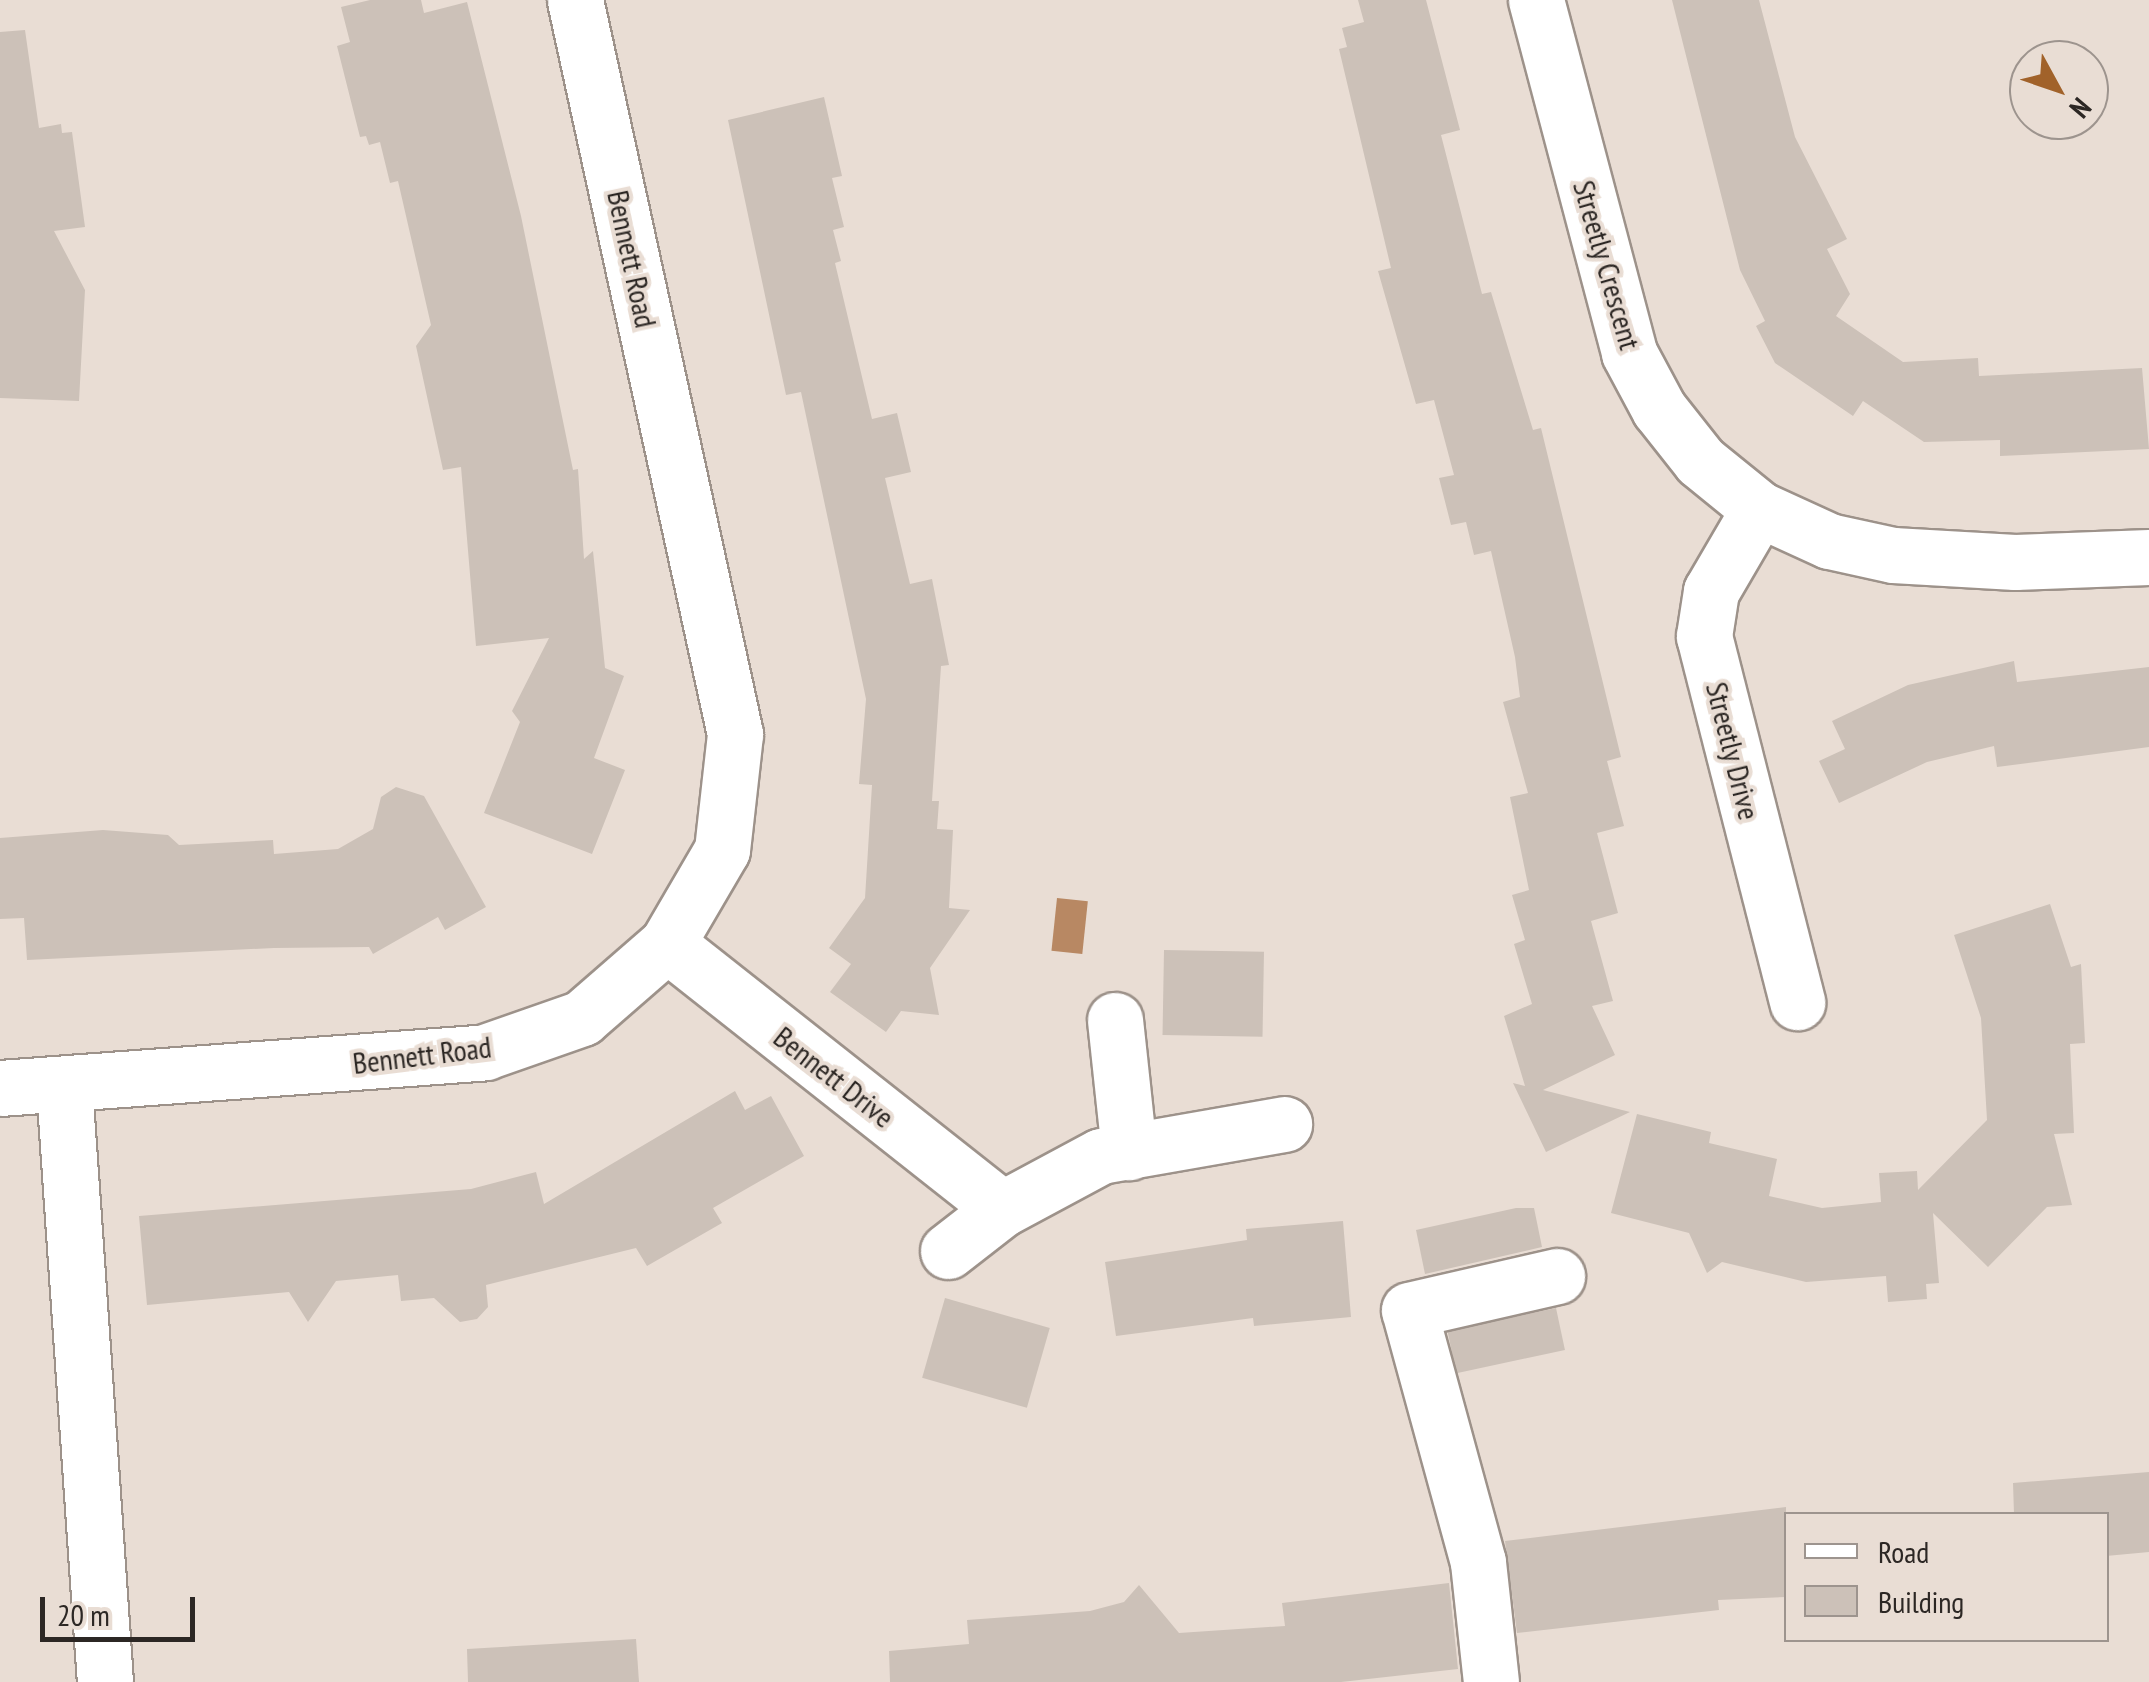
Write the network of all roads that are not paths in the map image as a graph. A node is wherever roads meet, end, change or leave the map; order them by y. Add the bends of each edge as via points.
1 (575, 0) edge
2 (1536, 0) edge
3 (1759, 508) junction
4 (2149, 556) edge
5 (667, 944) junction
6 (1796, 1002) dead end
7 (1115, 1020) dead end
8 (64, 1087) junction
9 (0, 1088) edge
10 (1284, 1124) dead end
11 (1129, 1152) junction
12 (1002, 1209) junction
13 (948, 1251) dead end
14 (1557, 1276) dead end
15 (105, 1682) edge
16 (1491, 1682) edge

1 - 5 street, Bennett Road via 735,734 722,850
2 - 3 street, Streetly Crescent via 1628,353 1658,409 1700,461
3 - 4 street, Streetly Crescent via 1829,542 1893,555 2015,562
3 - 6 street, Streetly Drive via 1711,590 1704,636
5 - 8 street, Bennett Road via 582,1018 485,1052
5 - 12 street, Bennett Drive
7 - 11 street
8 - 9 street, Bennett Road
8 - 15 street
10 - 11 street
11 - 12 street via 1101,1156
12 - 13 street
14 - 16 street via 1409,1310 1478,1562

